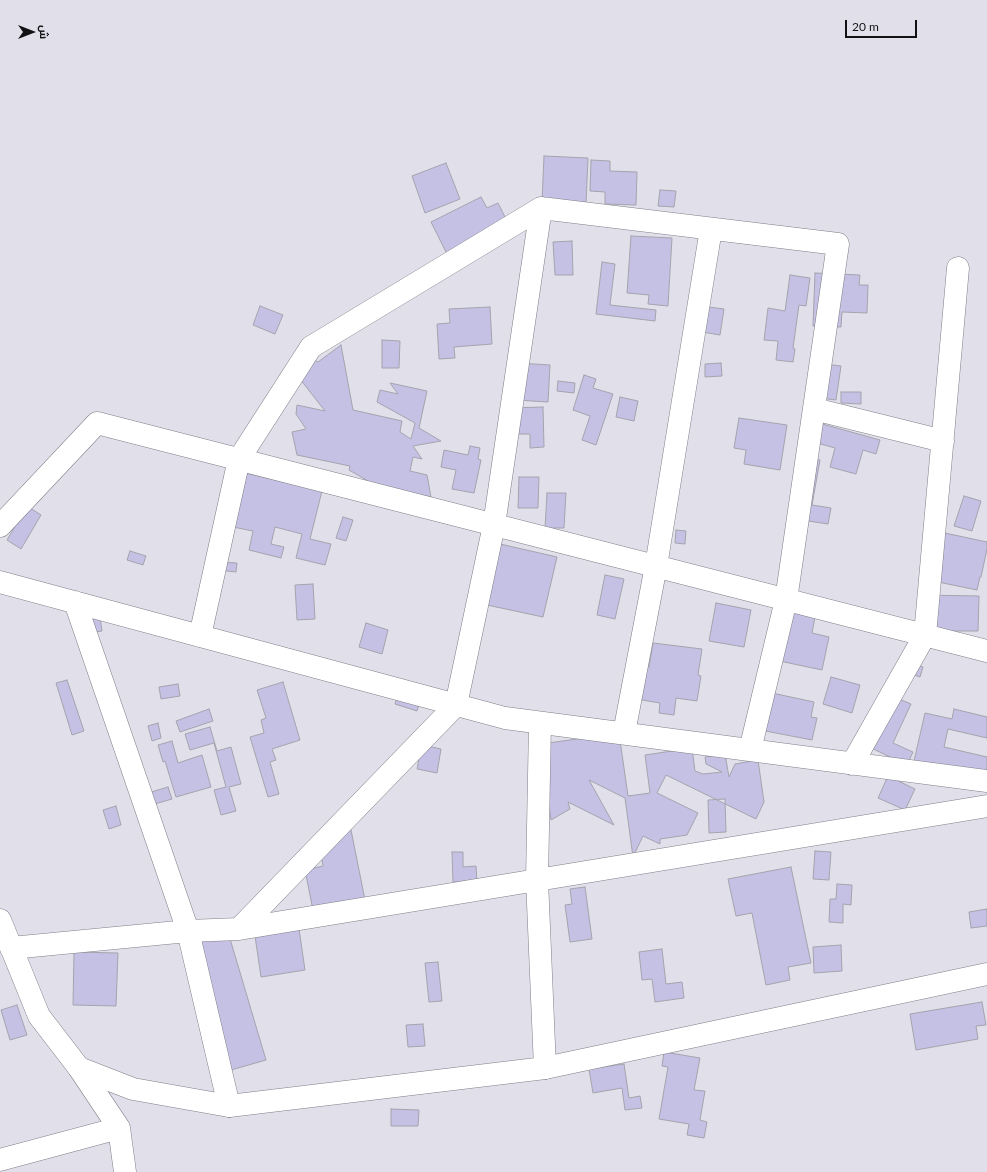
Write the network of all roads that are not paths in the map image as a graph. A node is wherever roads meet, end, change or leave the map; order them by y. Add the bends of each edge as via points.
1 (541, 208) junction
2 (711, 229) junction
3 (958, 268) dead end
4 (814, 409) junction
5 (943, 440) junction
6 (239, 459) junction
7 (494, 525) junction
8 (0, 526) edge
9 (656, 566) junction
10 (0, 582) edge
11 (786, 600) junction
12 (75, 602) junction
13 (925, 635) junction
14 (200, 636) junction
15 (987, 651) edge
16 (456, 704) junction
17 (540, 723) junction
18 (624, 733) junction
19 (750, 750) junction
20 (852, 764) junction
21 (987, 781) edge
22 (987, 806) edge
23 (537, 880) junction
24 (0, 920) edge
25 (239, 929) junction
26 (188, 931) junction
27 (11, 948) junction
28 (987, 974) edge
29 (79, 1068) junction
30 (545, 1068) junction
31 (229, 1106) junction
32 (119, 1128) junction
33 (0, 1160) edge
34 (125, 1172) edge

1 - 2 street
1 - 6 street via 311,347
1 - 7 street
2 - 4 street via 838,244
2 - 9 street
3 - 5 street
4 - 5 street
4 - 11 street
5 - 13 street
6 - 7 street
6 - 8 street via 97,423
6 - 14 street
7 - 9 street
7 - 16 street
9 - 11 street
9 - 18 street
10 - 12 street
11 - 13 street
11 - 19 street
12 - 14 street
12 - 26 street
13 - 15 street
13 - 20 street
14 - 16 street
16 - 17 street via 505,718
16 - 25 street
17 - 18 street
17 - 23 street
18 - 19 street
19 - 20 street
20 - 21 street
22 - 23 street
23 - 25 street
23 - 30 street
24 - 27 street
25 - 26 street
26 - 27 street
26 - 31 street
27 - 29 street via 39,1016
28 - 30 street
29 - 31 street via 133,1088
29 - 32 street
30 - 31 street
32 - 33 street
32 - 34 street

